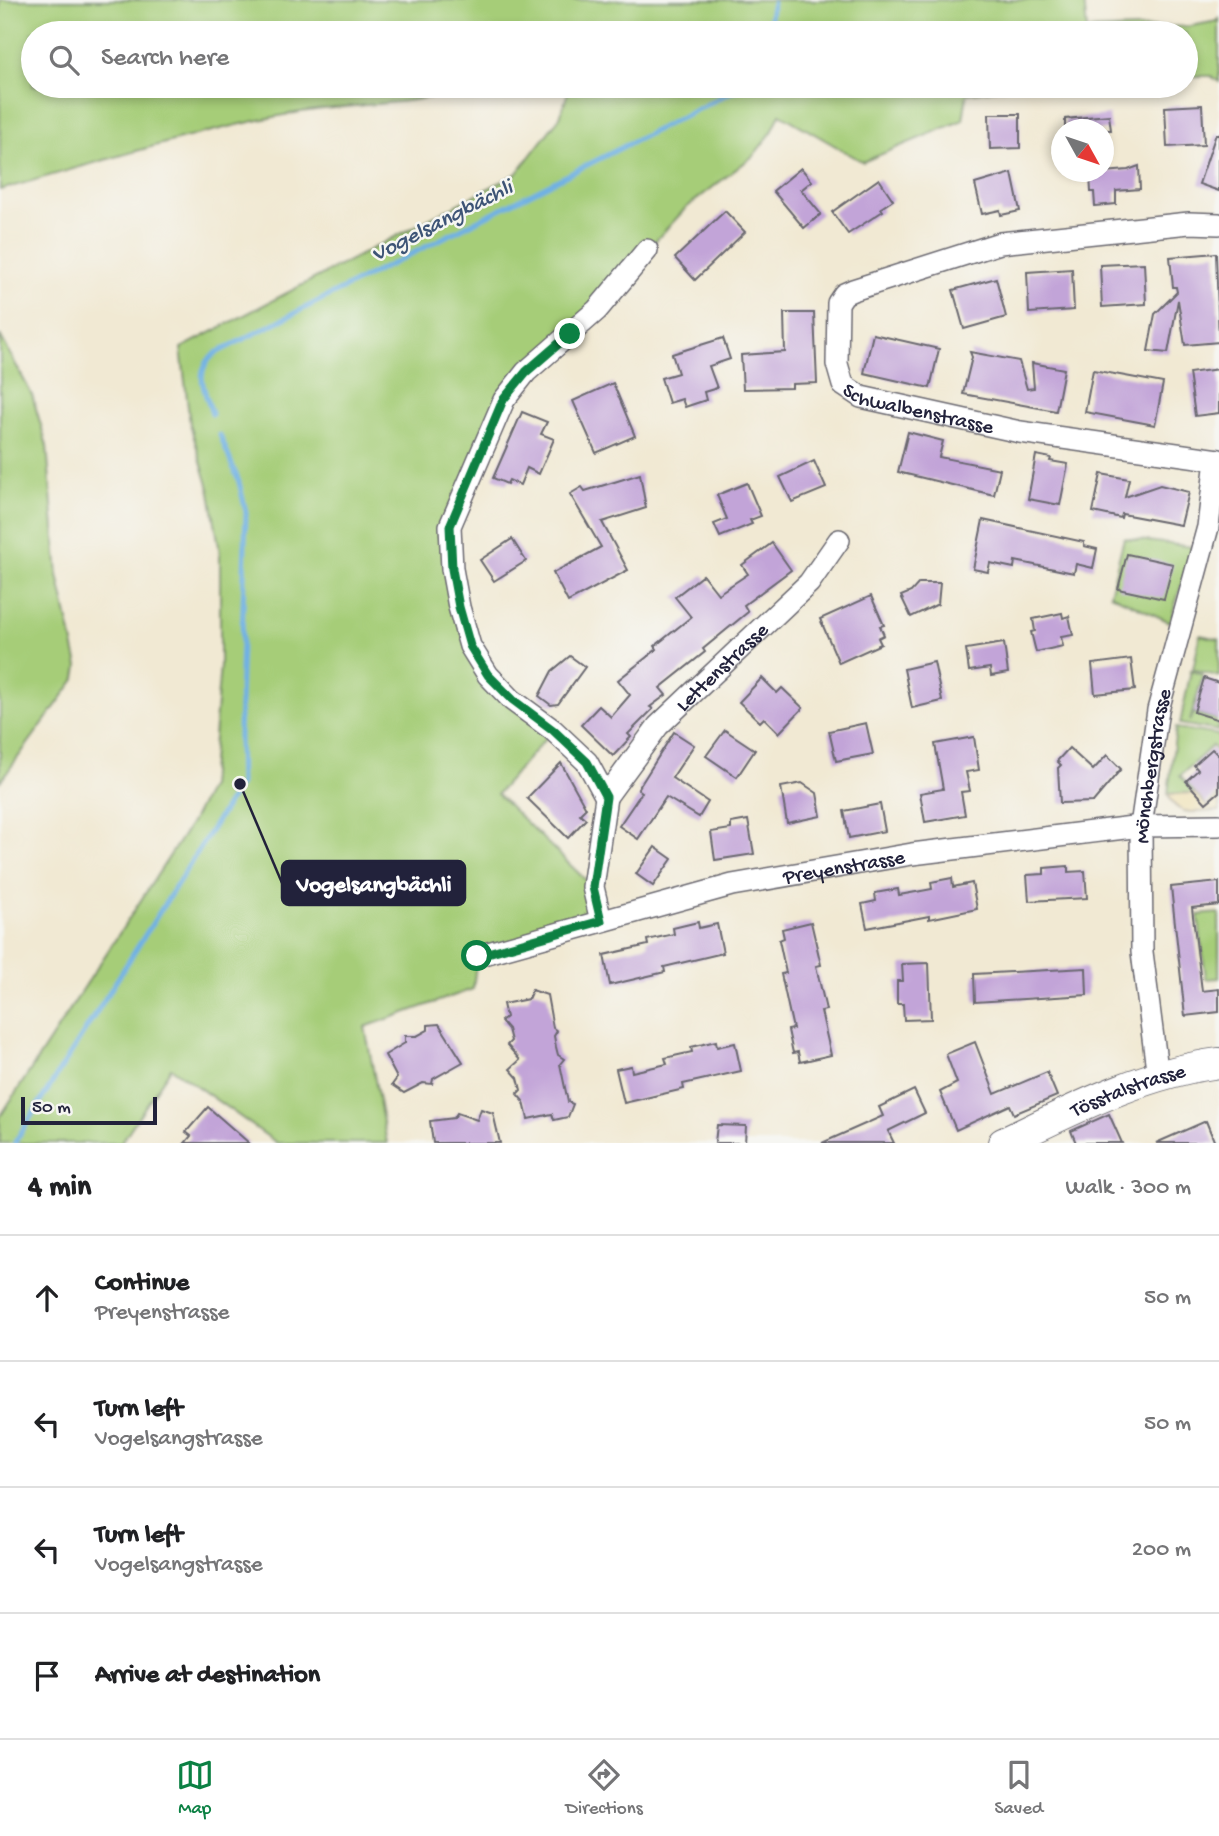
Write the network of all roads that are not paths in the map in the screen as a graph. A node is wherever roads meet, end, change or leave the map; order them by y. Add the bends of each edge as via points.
1 (1219, 225) edge
2 (647, 250) dead end
3 (1217, 460) edge
4 (839, 540) dead end
5 (606, 797) junction
6 (1219, 825) edge
7 (1142, 826) junction
8 (601, 921) junction
9 (477, 956) dead end
10 (1219, 1063) edge
11 (1158, 1077) junction
12 (1010, 1142) edge

1 - 3 street, Schwalbenstrasse via 1189,223 1000,243 853,290 838,303 837,364 843,385 861,397 1020,432
2 - 5 street via 597,310 526,372 503,400 450,526 452,569 470,646 488,675 513,700 587,762
3 - 7 street, Mönchbergstrasse via 1208,527 1158,710
4 - 5 street, Lettenstrasse via 809,583 658,726
5 - 8 street via 593,887
6 - 7 street, Preyenstrasse
7 - 8 street, Preyenstrasse via 912,854 732,885
7 - 11 street, Mönchbergstrasse via 1142,952
8 - 9 street, Preyenstrasse
10 - 11 main road, Tösstalstrasse
11 - 12 main road, Tösstalstrasse via 1089,1102

